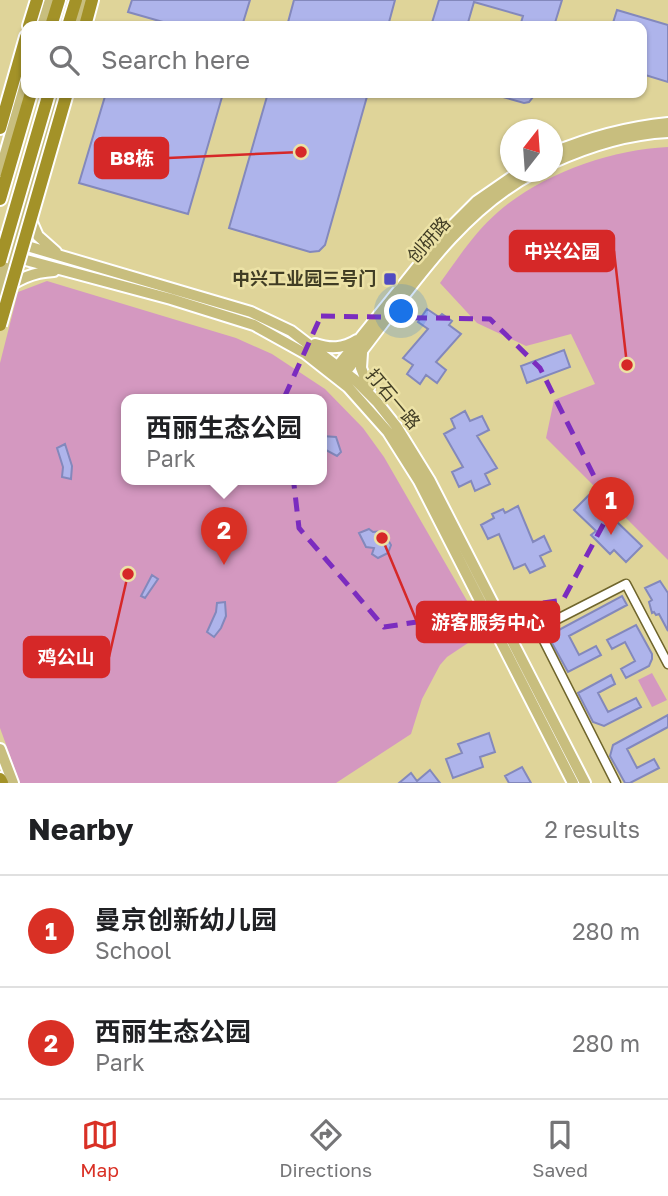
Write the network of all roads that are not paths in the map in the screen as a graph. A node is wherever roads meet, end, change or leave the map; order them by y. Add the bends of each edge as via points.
1 (37, 0) edge
2 (50, 0) edge
3 (59, 0) edge
4 (76, 0) edge
5 (83, 0) edge
6 (92, 0) edge
7 (31, 21) edge
8 (44, 21) edge
9 (53, 21) edge
10 (70, 21) edge
11 (77, 21) edge
12 (86, 21) edge
13 (21, 54) edge
14 (21, 98) edge
15 (30, 98) edge
16 (48, 98) edge
17 (54, 98) edge
18 (66, 98) edge
19 (668, 123) edge
20 (0, 128) edge
21 (668, 132) edge
22 (563, 149) edge
23 (563, 159) edge
24 (0, 170) edge
25 (505, 182) edge
26 (520, 182) edge
27 (27, 189) junction
28 (0, 199) edge
29 (0, 239) edge
30 (12, 242) junction
31 (3, 257) edge
32 (71, 259) junction
33 (66, 272) junction
34 (0, 284) edge
35 (0, 294) edge
36 (0, 325) edge
37 (362, 337) junction
38 (306, 341) junction
39 (362, 351) junction
40 (339, 373) junction
41 (377, 402) junction
42 (538, 629) junction
43 (509, 633) junction
44 (668, 664) edge
45 (0, 749) edge
46 (13, 783) edge
47 (573, 783) edge
48 (585, 783) edge
49 (616, 783) edge

1 - 7 highway
2 - 8 main road
3 - 9 highway
4 - 10 highway
5 - 11 main road
6 - 12 highway
13 - 20 highway
14 - 24 main road
15 - 28 highway
16 - 31 highway, bridge
17 - 27 main road
18 - 36 highway, bridge
19 - 22 main road via 595,137
21 - 23 main road via 620,139
25 - 37 main road, 创研路 via 477,201 443,235
26 - 39 main road, 创研路 via 486,205 449,240
27 - 30 main road
27 - 32 main road via 38,236
29 - 30 main road, 打石一路
30 - 31 main road
30 - 32 main road, 打石一路
31 - 33 main road, 打石一路
31 - 34 main road
32 - 38 main road, 打石一路 via 251,312
33 - 35 main road via 35,273
33 - 40 main road, 打石一路 via 254,325
37 - 38 main road via 341,347
37 - 40 main road, 创研路
38 - 40 main road, 打石一路
39 - 40 main road, 创研路
39 - 41 main road via 362,375
40 - 41 main road, 打石一路
40 - 47 main road, 打石一路 via 383,426 419,481
41 - 43 main road, 打石一路 via 430,481
42 - 43 street
42 - 44 street via 626,584
42 - 49 street
43 - 48 main road, 打石一路
45 - 46 main road

